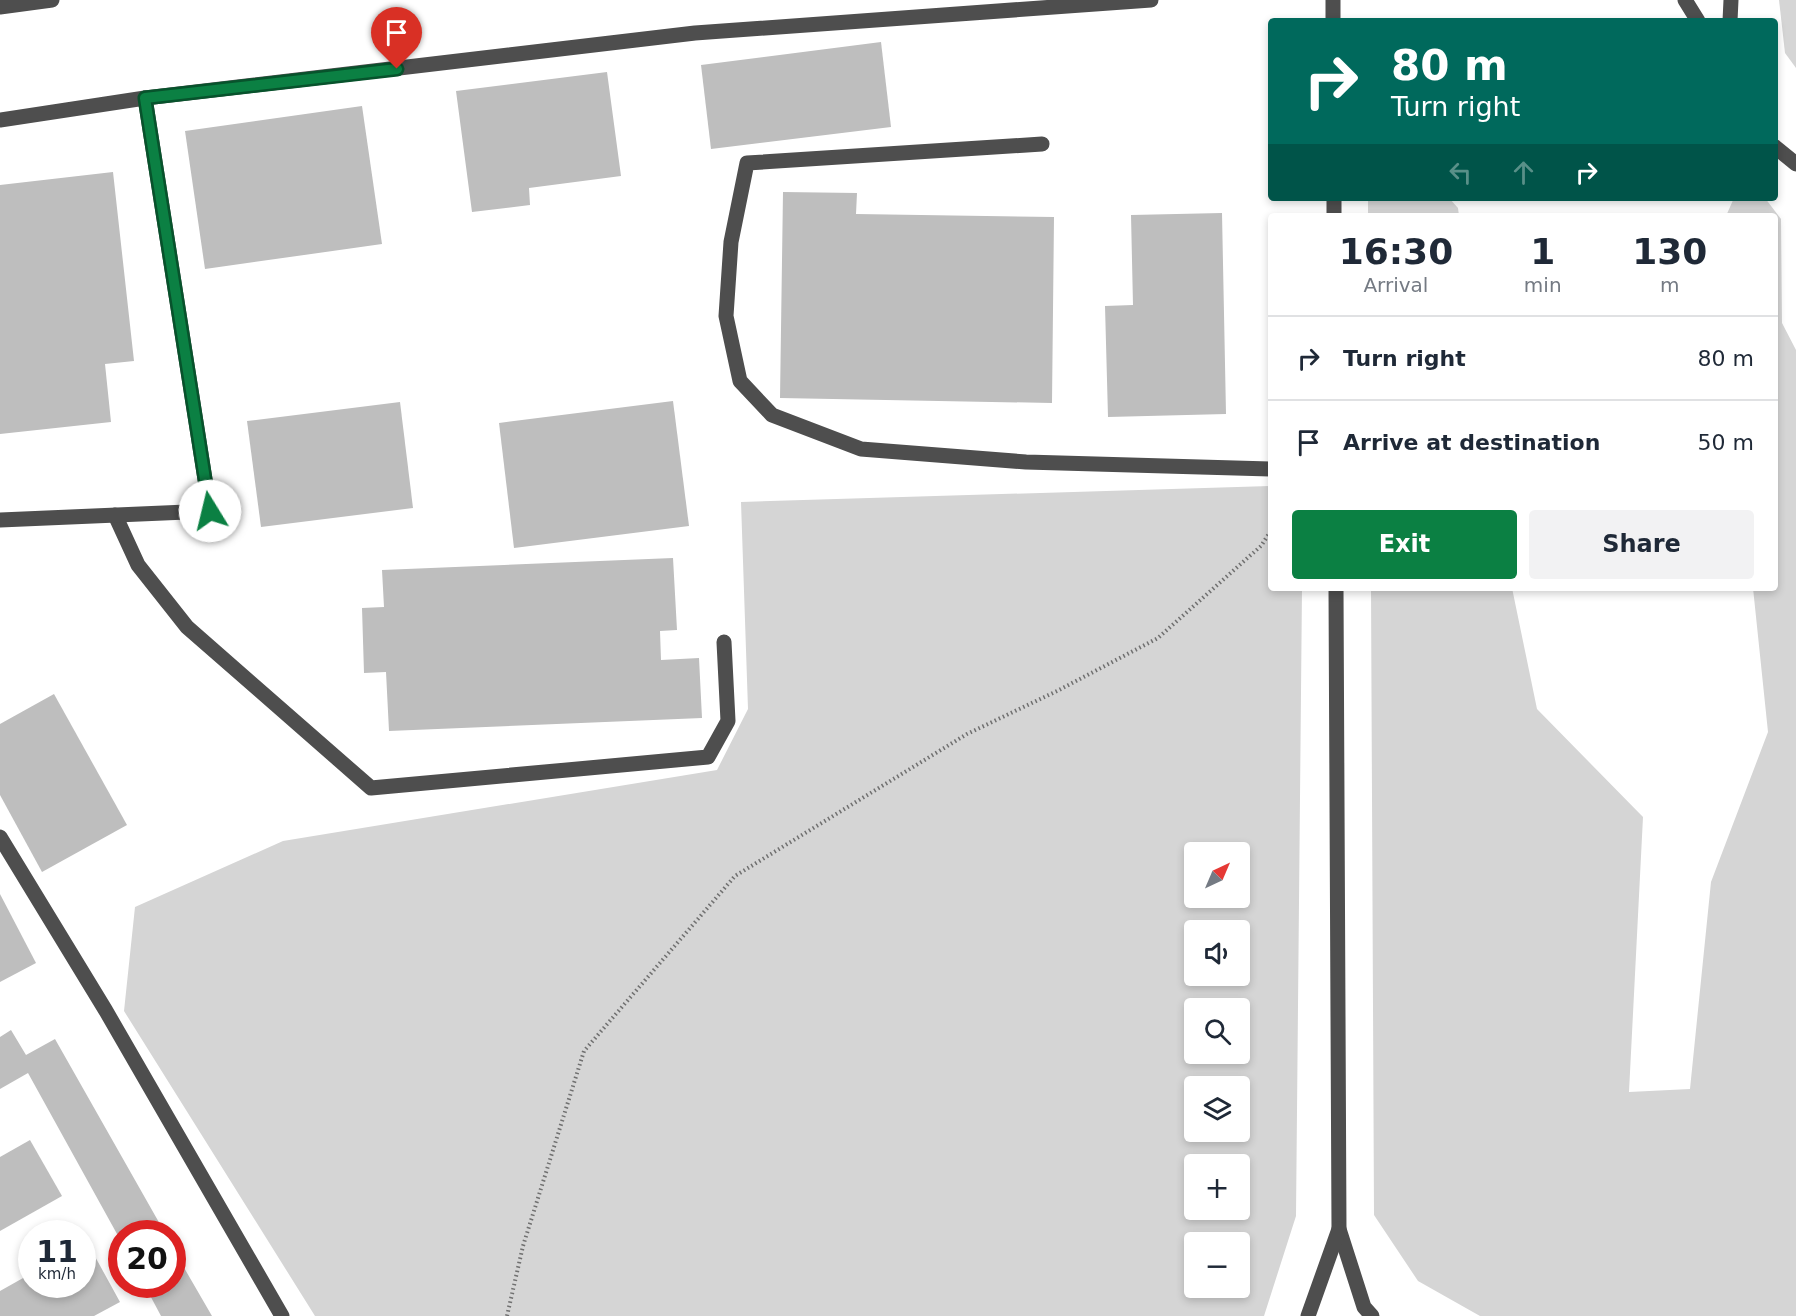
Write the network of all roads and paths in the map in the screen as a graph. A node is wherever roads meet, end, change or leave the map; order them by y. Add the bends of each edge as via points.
1 (52, 0) edge
2 (1151, 0) edge
3 (1333, 0) edge
4 (1685, 0) edge
5 (1731, 0) edge
6 (0, 7) edge
7 (1333, 18) edge
8 (1696, 18) edge
9 (1730, 18) edge
10 (145, 98) junction
11 (0, 120) edge
12 (1042, 144) dead end
13 (1778, 149) edge
14 (1796, 164) edge
15 (1268, 469) edge
16 (115, 515) junction
17 (0, 520) edge
18 (1268, 535) edge
19 (1336, 591) edge
20 (724, 642) dead end
21 (0, 837) edge
22 (1339, 1229) junction
23 (282, 1316) edge
24 (507, 1316) edge
25 (1308, 1316) edge
26 (1372, 1316) edge

1 - 6 street
2 - 10 street via 695,33
3 - 7 street
4 - 8 street
5 - 9 street
10 - 11 street
10 - 16 street via 210,511
12 - 15 street via 747,163 731,242 726,316 740,381 772,415 861,449 1026,462
13 - 14 street
16 - 17 street
16 - 20 street via 138,565 187,627 371,788 708,757 728,721
18 - 24 path via 1261,546 1158,638 967,734 735,876 584,1051 523,1246
19 - 22 street
21 - 23 street via 106,1011
22 - 25 street
22 - 26 street via 1364,1307

